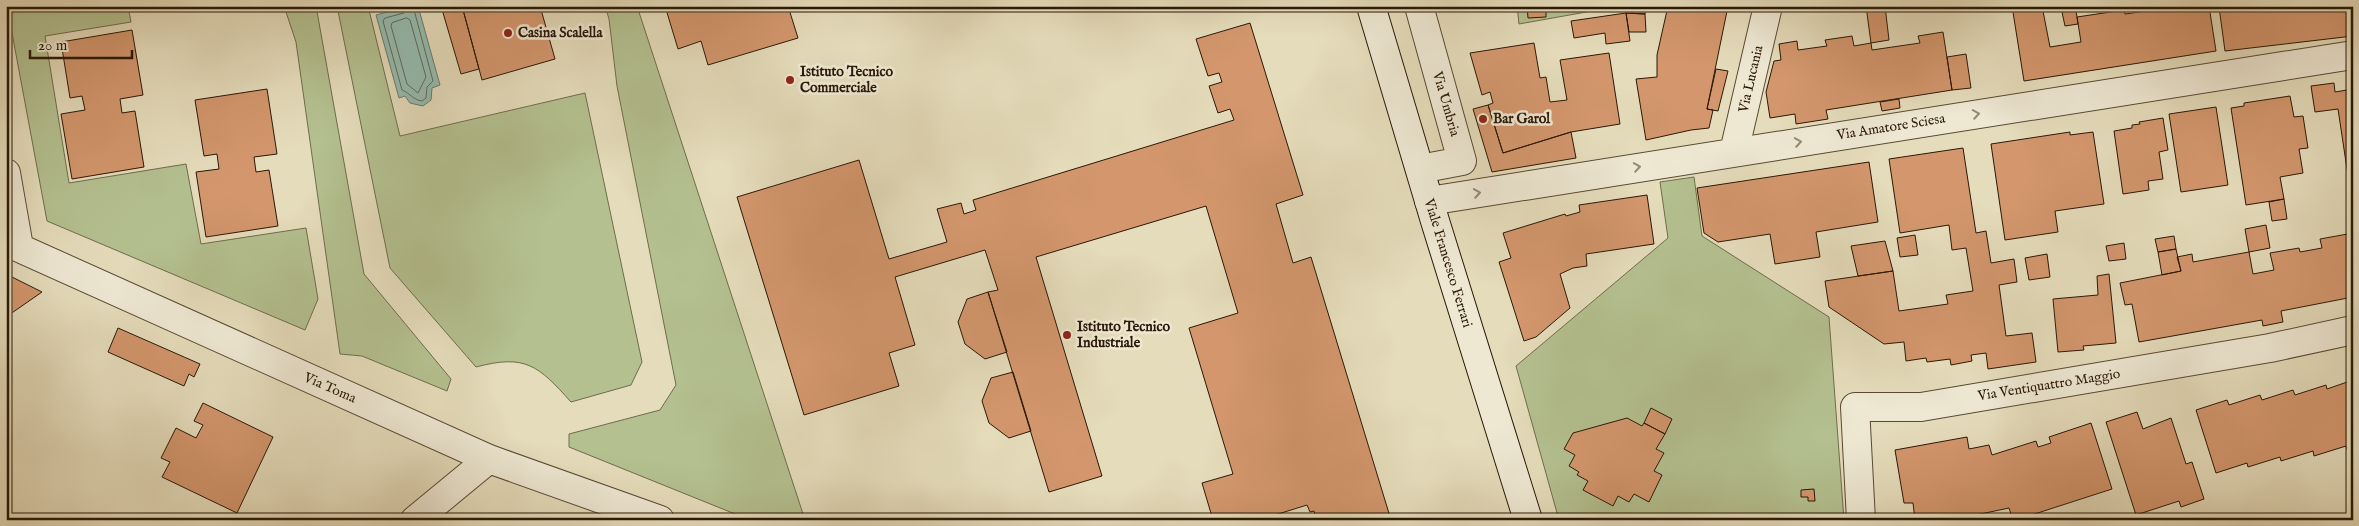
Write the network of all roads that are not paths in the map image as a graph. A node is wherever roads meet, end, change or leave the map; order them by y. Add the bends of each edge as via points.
1 (1371, 6) edge
2 (1419, 6) edge
3 (1768, 6) edge
4 (2353, 55) edge
5 (1734, 152) junction
6 (1420, 169) junction
7 (6, 172) edge
8 (1429, 201) junction
9 (13, 245) edge
10 (2353, 330) edge
11 (488, 459) junction
12 (415, 520) edge
13 (660, 520) edge
14 (1528, 520) edge
15 (1861, 520) edge

1 - 6 street, Viale Francesco Ferrari
2 - 6 street, Via Umbria via 1462,161
3 - 5 street, Via Lucania
5 -> 4 street, Via Amatore Sciesa
8 -> 5 street, Via Amatore Sciesa
6 - 8 street, Viale Francesco Ferrari
7 - 9 street
8 - 14 street, Viale Francesco Ferrari
9 - 11 street, Via Toma
10 - 15 street, Via Ventiquattro Maggio via 2270,348 1921,407 1855,407
11 - 12 street
11 - 13 street, Via Toma

